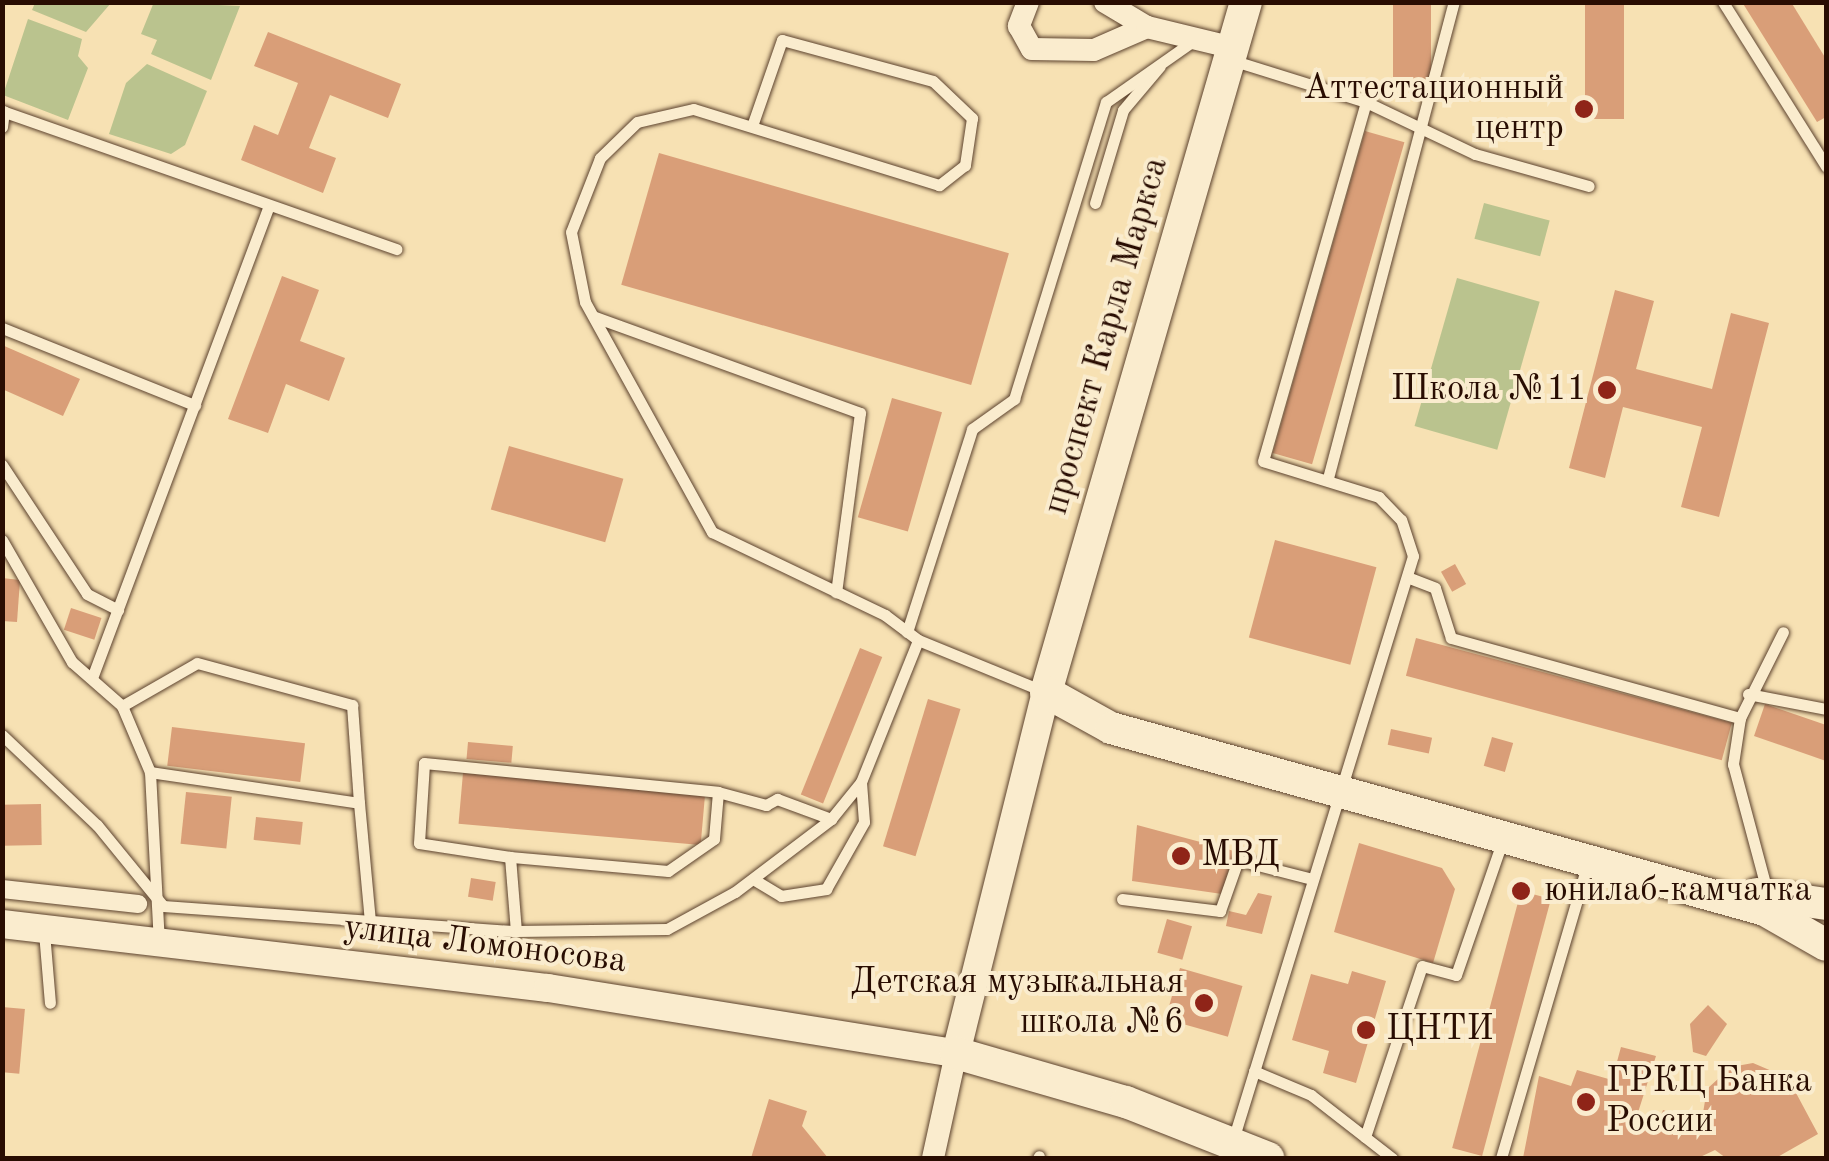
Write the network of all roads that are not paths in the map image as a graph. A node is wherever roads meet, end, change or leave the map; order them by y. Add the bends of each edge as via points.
1 (1028, 2) edge
2 (1105, 2) edge
3 (1246, 2) edge
4 (1454, 2) edge
5 (1723, 2) edge
6 (1147, 27) junction
7 (1197, 40) junction
8 (1168, 54) junction
9 (1232, 54) junction
10 (1366, 102) junction
11 (3, 111) edge
12 (752, 126) junction
13 (2, 128) edge
14 (1420, 128) junction
15 (1826, 166) edge
16 (1589, 186) dead end
17 (1095, 203) dead end
18 (268, 208) junction
19 (397, 250) dead end
20 (594, 317) junction
21 (2, 328) edge
22 (195, 405) junction
23 (2, 465) edge
24 (1328, 478) junction
25 (2, 540) edge
26 (1406, 578) junction
27 (836, 592) junction
28 (118, 610) junction
29 (1784, 632) dead end
30 (912, 636) junction
31 (92, 678) junction
32 (1046, 692) junction
33 (1748, 694) junction
34 (122, 706) junction
35 (1826, 709) edge
36 (1740, 718) junction
37 (2, 735) edge
38 (150, 772) junction
39 (861, 782) junction
40 (1344, 791) junction
41 (718, 792) junction
42 (359, 803) junction
43 (830, 818) junction
44 (1505, 834) junction
45 (510, 857) junction
46 (1589, 859) junction
47 (1312, 878) junction
48 (753, 879) junction
49 (1674, 883) junction
50 (2, 889) edge
51 (1774, 897) junction
52 (1122, 899) dead end
53 (138, 904) dead end
54 (1826, 904) edge
55 (162, 906) junction
56 (370, 922) junction
57 (2, 924) edge
58 (44, 928) junction
59 (516, 931) junction
60 (159, 944) junction
61 (1826, 945) edge
62 (50, 1003) dead end
63 (956, 1053) junction
64 (1254, 1070) junction
65 (1370, 1140) junction
66 (1232, 1142) junction
67 (934, 1158) edge
68 (1268, 1158) edge
69 (1364, 1158) edge
70 (1392, 1158) edge
71 (1500, 1158) edge

1 - 6 street via 1018,26 1032,49 1094,50
2 - 6 street
3 - 9 main road, проспект Карла Маркса
4 - 14 lane
5 - 15 lane
6 - 7 street
7 - 8 lane
7 - 9 street
8 - 17 lane via 1122,110
8 - 30 lane via 1106,102 1014,400 972,429
9 - 10 lane
9 - 32 main road, проспект Карла Маркса
10 - 14 lane
10 - 24 lane via 1263,460
11 - 13 lane
11 - 18 lane
12 - 12 lane via 938,185 965,165 972,118 933,81 782,40
12 - 20 lane via 693,109 637,122 600,158 571,232
14 - 16 lane
14 - 24 lane
18 - 19 lane
18 - 22 lane
20 - 27 lane via 712,532
20 - 27 lane via 860,413
21 - 22 lane
22 - 28 lane
23 - 28 lane via 88,594
24 - 26 lane via 1379,497 1401,520 1413,556
25 - 31 lane via 72,662
26 - 36 lane via 1435,588 1452,638
26 - 40 lane
27 - 30 lane
28 - 31 lane
29 - 33 lane
30 - 32 lane
30 - 39 lane
31 - 34 lane
32 - 40 main road via 1111,728
32 - 63 street, проспект Карла Маркса
33 - 35 lane
33 - 36 lane
34 - 38 lane
34 - 42 lane via 197,664 352,705
36 - 51 lane via 1733,764 1758,876
37 - 55 lane via 97,825
38 - 42 lane
38 - 55 lane
39 - 43 lane
39 - 48 lane via 864,822 826,889 781,896
40 - 44 main road
40 - 47 lane
41 - 43 lane via 766,805 778,798
41 - 45 lane via 714,839 668,871
41 - 45 lane via 424,763 419,842
42 - 56 lane
43 - 48 lane
44 - 46 main road
44 - 65 lane via 1456,975 1422,966
45 - 59 lane
46 - 49 main road
46 - 71 lane
47 - 52 lane via 1238,860 1220,911
47 - 64 lane
48 - 59 lane via 667,929
49 - 51 main road
49 - 61 main road via 1772,912
50 - 53 street
51 - 54 main road
51 - 61 lane
55 - 56 lane
55 - 60 lane
56 - 59 lane
57 - 58 street, улица Ломоносова
58 - 60 street, улица Ломоносова
58 - 62 lane
60 - 63 street, улица Ломоносова via 548,988
63 - 66 main road
63 - 67 street, проспект Карла Маркса
64 - 65 lane via 1311,1094
64 - 66 lane
65 - 69 lane
65 - 70 lane
66 - 68 main road

